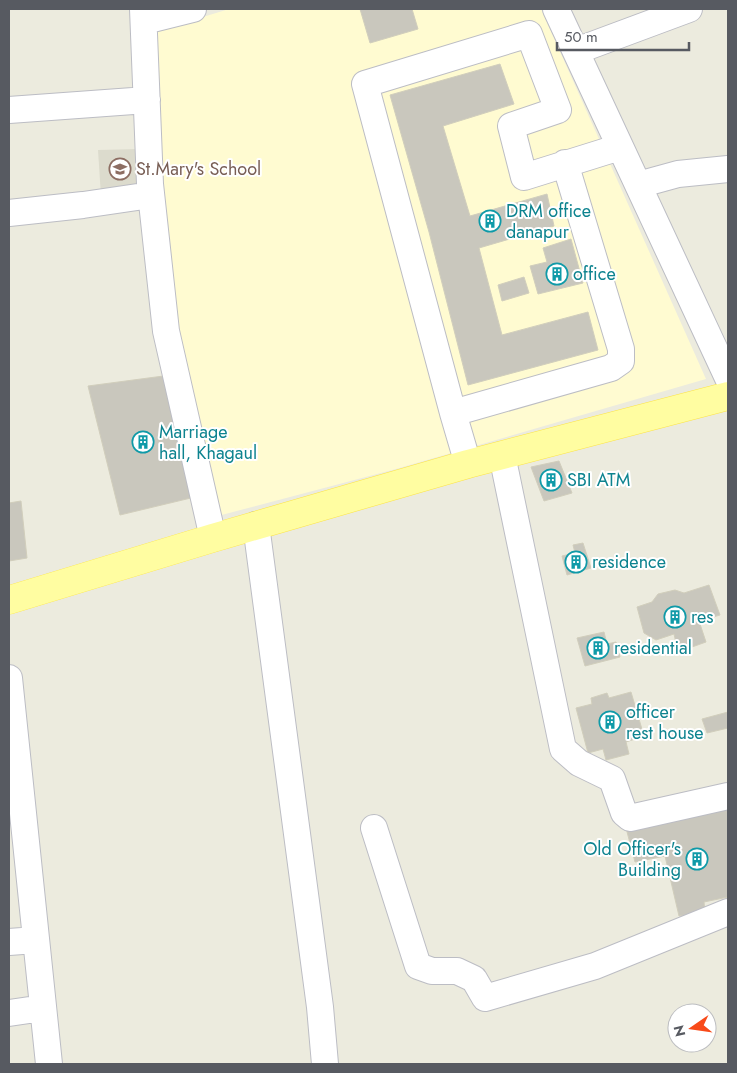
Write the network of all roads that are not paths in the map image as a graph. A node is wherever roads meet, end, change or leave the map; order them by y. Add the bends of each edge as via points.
1 (193, 9) edge
2 (556, 9) edge
3 (689, 9) edge
4 (144, 15) edge
5 (576, 51) junction
6 (147, 100) junction
7 (9, 110) edge
8 (620, 147) junction
9 (565, 163) junction
10 (728, 169) edge
11 (638, 185) junction
12 (151, 195) junction
13 (9, 214) edge
14 (728, 378) edge
15 (728, 396) edge
16 (453, 413) junction
17 (502, 455) junction
18 (468, 464) junction
19 (256, 525) junction
20 (213, 538) junction
21 (9, 600) edge
22 (9, 678) edge
23 (728, 796) edge
24 (374, 828) dead end
25 (728, 912) edge
26 (36, 940) junction
27 (9, 942) edge
28 (42, 1008) junction
29 (9, 1013) edge
30 (49, 1064) edge
31 (325, 1064) edge

1 - 4 street
2 - 5 street
3 - 5 street
4 - 6 street
5 - 8 street
6 - 7 street
6 - 12 street
8 - 9 street
8 - 11 street
9 - 16 street via 621,349 621,361 610,368
9 - 16 street via 524,176 511,126 558,110 529,34 365,84
10 - 11 street via 678,174
11 - 14 street
12 - 13 street
12 - 20 street via 166,331
15 - 17 main road
16 - 18 street
17 - 18 main road
17 - 23 street via 562,749 579,763 612,778 624,813 630,818
18 - 19 main road
19 - 20 main road
19 - 31 street
20 - 21 main road
22 - 26 street
24 - 25 street via 418,966 432,971 457,971 474,979 485,998 595,966
26 - 27 street
26 - 28 street
28 - 29 street
28 - 30 street

